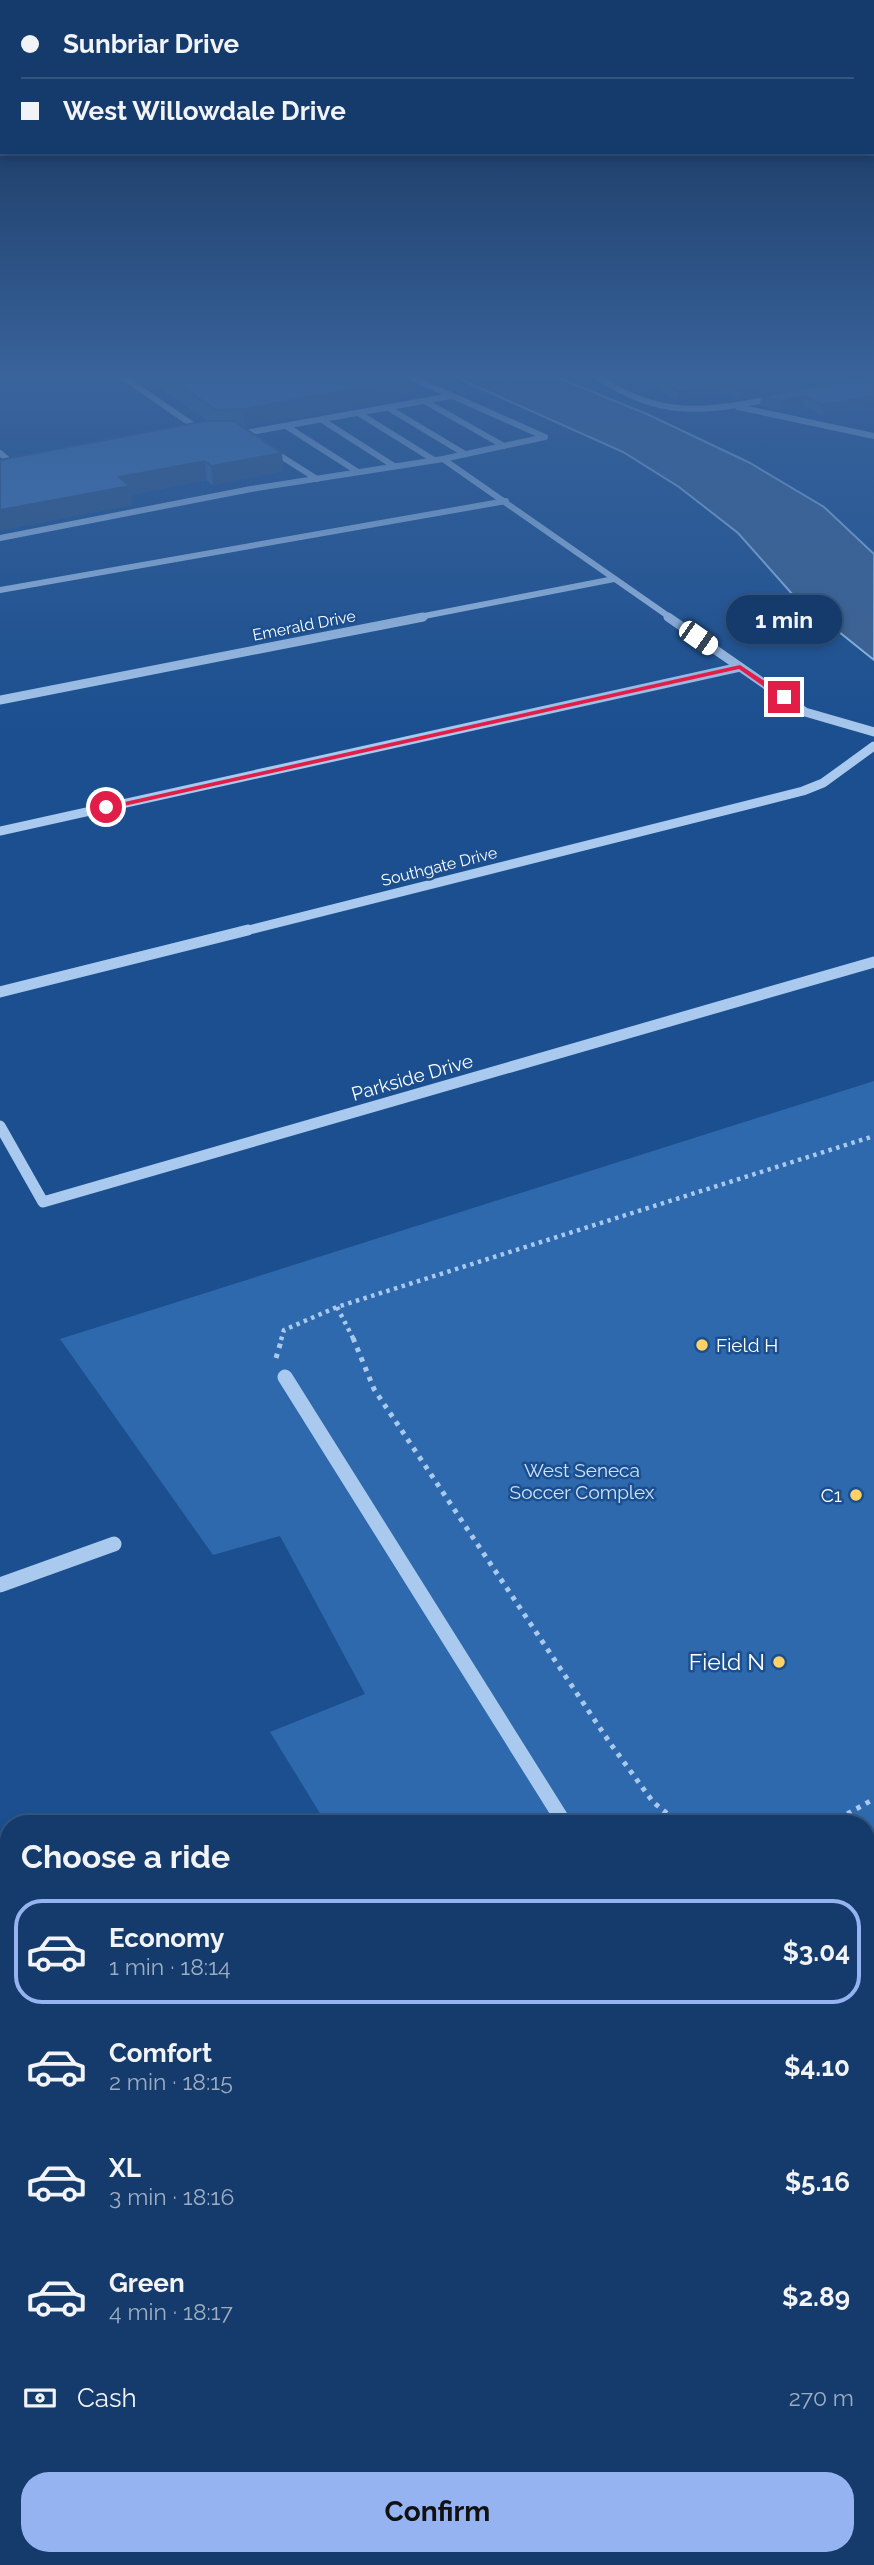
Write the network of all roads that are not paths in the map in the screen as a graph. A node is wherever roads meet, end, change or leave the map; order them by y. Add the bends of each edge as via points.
1 (222, 497) edge
2 (501, 497) edge
3 (506, 500) junction
4 (0, 538) edge
5 (614, 579) junction
6 (0, 590) edge
7 (740, 667) junction
8 (0, 700) edge
9 (874, 732) edge
10 (874, 746) edge
11 (0, 831) edge
12 (874, 962) edge
13 (0, 992) edge
14 (0, 1126) edge
15 (285, 1377) dead end
16 (114, 1544) dead end
17 (0, 1585) edge
18 (561, 1815) edge

1 - 4 street
2 - 3 street
3 - 5 street
3 - 6 street
5 - 7 street
5 - 8 street, Emerald Drive
7 - 9 street via 806,712
7 - 11 street
10 - 13 street, Southgate Drive via 839,773 803,791
12 - 14 street, Parkside Drive via 43,1202
15 - 18 street
16 - 17 street

